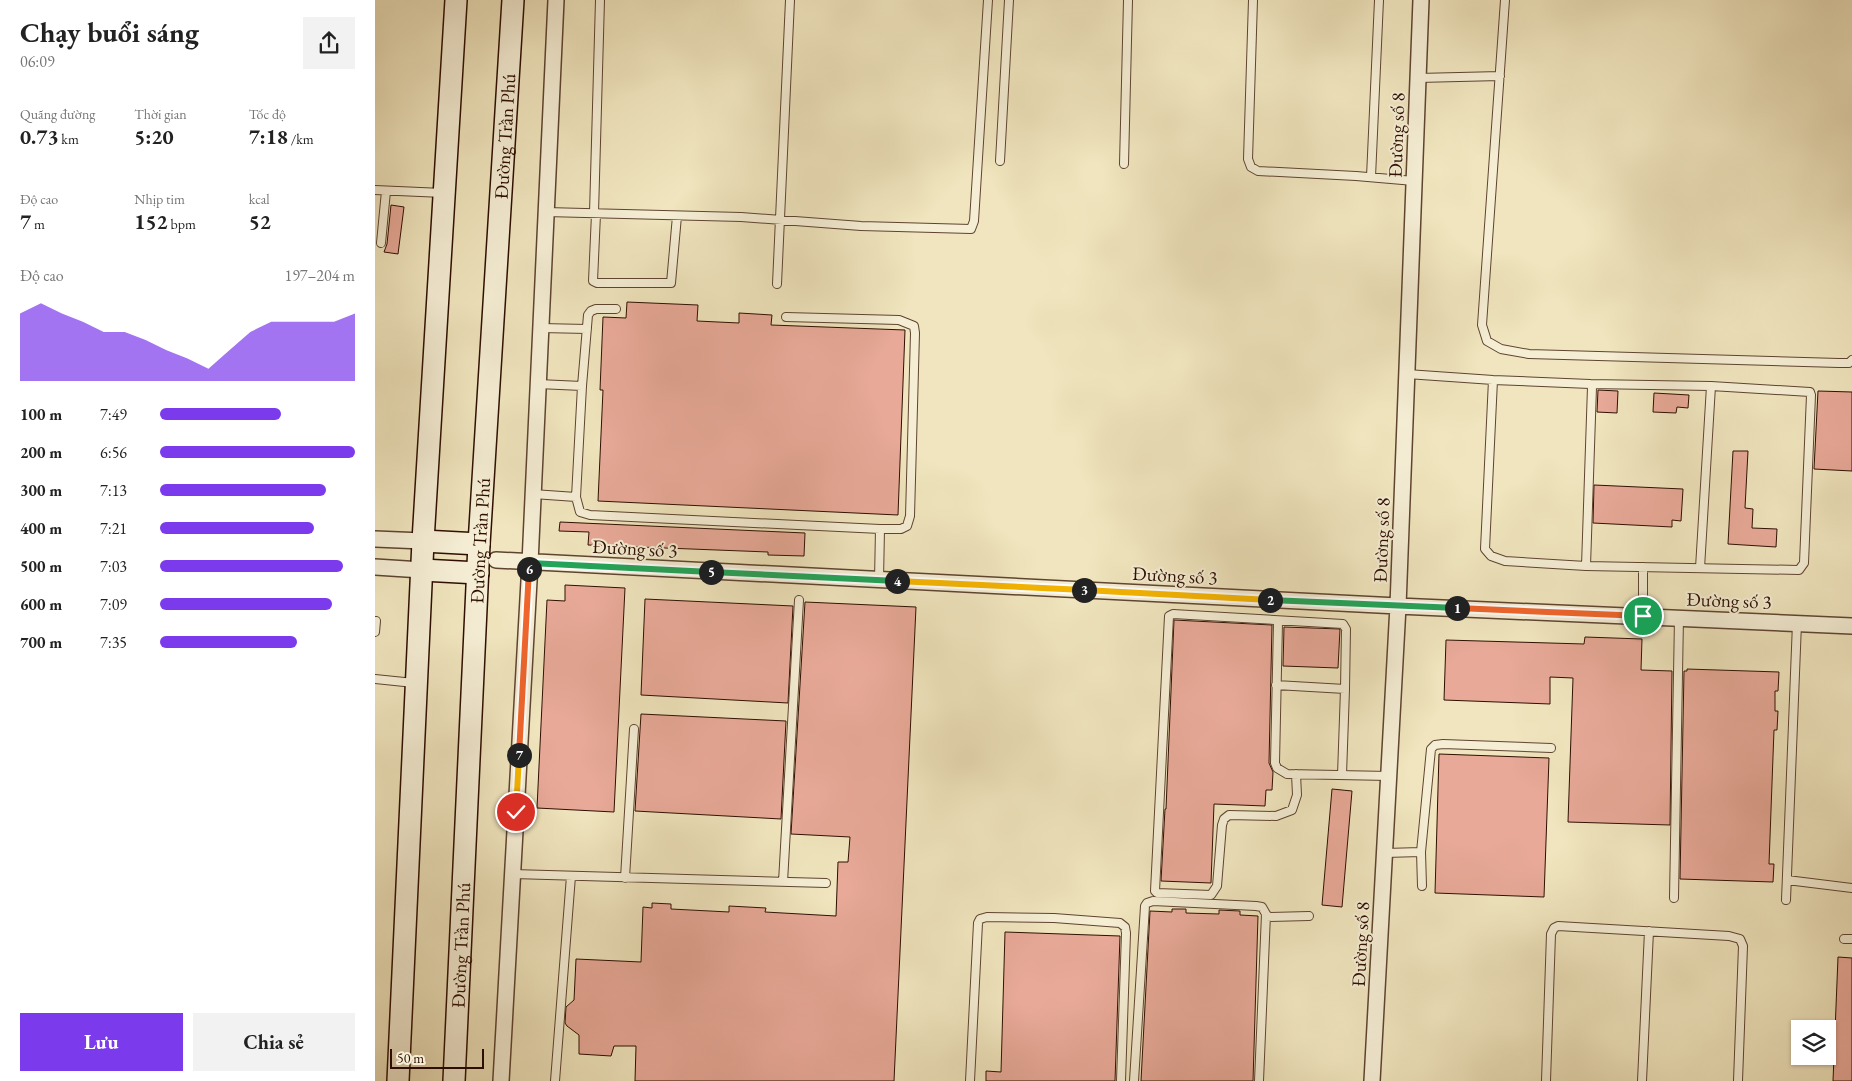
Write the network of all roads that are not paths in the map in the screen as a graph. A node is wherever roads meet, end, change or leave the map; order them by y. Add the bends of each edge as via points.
1 (456, 0) edge
2 (513, 0) edge
3 (556, 0) edge
4 (600, 0) edge
5 (790, 0) edge
6 (988, 0) edge
7 (1009, 0) edge
8 (1128, 0) edge
9 (1253, 0) edge
10 (1379, 0) edge
11 (1421, 0) edge
12 (1505, 0) edge
13 (1499, 76) junction
14 (1419, 78) junction
15 (1000, 161) dead end
16 (1124, 164) dead end
17 (1371, 177) junction
18 (1414, 181) junction
19 (375, 190) edge
20 (386, 191) junction
21 (444, 192) junction
22 (546, 212) junction
23 (595, 214) junction
24 (677, 216) junction
25 (781, 220) junction
26 (381, 244) dead end
27 (777, 284) dead end
28 (617, 309) dead end
29 (786, 317) dead end
30 (541, 328) junction
31 (587, 329) junction
32 (1852, 360) edge
33 (1407, 374) junction
34 (1493, 380) junction
35 (538, 384) junction
36 (1590, 384) junction
37 (582, 386) junction
38 (1711, 386) junction
39 (533, 494) junction
40 (576, 497) junction
41 (880, 529) junction
42 (375, 539) edge
43 (423, 541) junction
44 (479, 544) junction
45 (495, 560) junction
46 (530, 563) junction
47 (1586, 566) junction
48 (375, 567) edge
49 (1643, 567) junction
50 (1700, 568) junction
51 (422, 570) junction
52 (478, 573) junction
53 (879, 580) junction
54 (799, 600) dead end
55 (1398, 606) junction
56 (1643, 616) junction
57 (1679, 618) junction
58 (375, 621) edge
59 (1278, 622) junction
60 (1797, 623) junction
61 (1852, 626) edge
62 (375, 632) edge
63 (375, 679) edge
64 (417, 683) junction
65 (1277, 685) junction
66 (1345, 689) junction
67 (634, 729) dead end
68 (1551, 748) dead end
69 (1296, 774) junction
70 (1342, 775) junction
71 (1389, 776) junction
72 (1421, 852) junction
73 (1385, 853) junction
74 (513, 874) junction
75 (571, 876) junction
76 (625, 878) junction
77 (1787, 880) junction
78 (783, 882) junction
79 (826, 883) dead end
80 (1422, 886) dead end
81 (1852, 888) edge
82 (1674, 898) dead end
83 (1786, 900) dead end
84 (1309, 916) dead end
85 (1266, 917) junction
86 (1649, 931) junction
87 (398, 1081) edge
88 (454, 1081) edge
89 (501, 1081) edge
90 (555, 1081) edge
91 (970, 1081) edge
92 (1121, 1081) edge
93 (1134, 1081) edge
94 (1259, 1081) edge
95 (1372, 1081) edge
96 (1546, 1081) edge
97 (1642, 1081) edge
98 (1738, 1081) edge

1 - 21 main road
2 - 44 main road, Đường Trần Phú
3 - 22 street
4 - 23 lane
5 - 25 lane
6 - 25 lane via 971,229
7 - 15 lane
8 - 16 lane
9 - 17 lane via 1247,159 1251,168
10 - 17 lane
11 - 14 street, Đường số 8
12 - 13 lane
13 - 14 lane
13 - 32 lane via 1482,325 1487,341 1501,349 1529,354 1839,363
14 - 18 street, Đường số 8
17 - 18 lane
18 - 33 street, Đường số 8
19 - 20 lane
20 - 21 lane
20 - 26 lane
21 - 43 main road
22 - 23 lane
22 - 30 street
23 - 24 lane
23 - 24 lane via 593,281 597,283 671,283
24 - 25 lane
25 - 27 lane
28 - 31 lane via 591,311
29 - 41 lane via 899,320 914,326 911,516 907,526 901,529
30 - 31 lane
30 - 35 street
31 - 37 lane
33 - 34 lane
33 - 55 street, Đường số 8
34 - 36 lane
34 - 47 lane via 1485,549 1491,556 1505,561
35 - 37 lane
35 - 39 street
36 - 38 lane
36 - 47 lane
37 - 40 lane
38 - 50 lane
38 - 50 lane via 1810,392 1804,563 1799,570
39 - 40 lane
39 - 46 street
40 - 41 lane via 580,512 590,515
41 - 53 lane
42 - 43 street
43 - 44 main road
43 - 51 main road
44 - 45 street
44 - 52 main road, Đường Trần Phú
45 - 46 street, Đường số 3
45 - 52 street
46 - 53 street, Đường số 3
46 - 74 street
47 - 49 lane
48 - 51 street
49 - 50 lane
49 - 56 lane
51 - 52 main road
51 - 64 main road
52 - 88 main road, Đường Trần Phú
53 - 55 street, Đường số 3
54 - 78 lane
55 - 56 street, Đường số 3
55 - 71 street, Đường số 8
56 - 57 street, Đường số 3
57 - 60 street, Đường số 3
57 - 82 lane
58 - 62 lane
59 - 65 lane
59 - 66 lane via 1343,624 1346,629
59 - 69 lane via 1169,616 1155,891 1211,895 1217,886 1224,819 1229,815 1276,816 1292,810 1297,796
60 - 61 street, Đường số 3
60 - 77 lane
63 - 64 lane
64 - 87 main road
65 - 66 lane
65 - 69 lane via 1275,763 1287,774
66 - 70 lane
67 - 76 lane
68 - 72 lane via 1435,745 1431,749
69 - 70 lane
70 - 71 lane
71 - 73 street, Đường số 8
72 - 73 lane
72 - 80 lane
73 - 95 street, Đường số 8
74 - 75 lane
74 - 89 street
75 - 76 lane
75 - 90 lane
76 - 78 lane
77 - 81 lane
77 - 83 lane
78 - 79 lane
84 - 85 lane
85 - 93 lane via 1261,907 1256,906 1153,900 1147,903
85 - 94 lane
86 - 96 lane via 1554,928 1551,934
86 - 97 lane
86 - 98 lane via 1740,938 1743,946
91 - 92 lane via 978,923 987,917 1054,918 1119,923 1125,927

